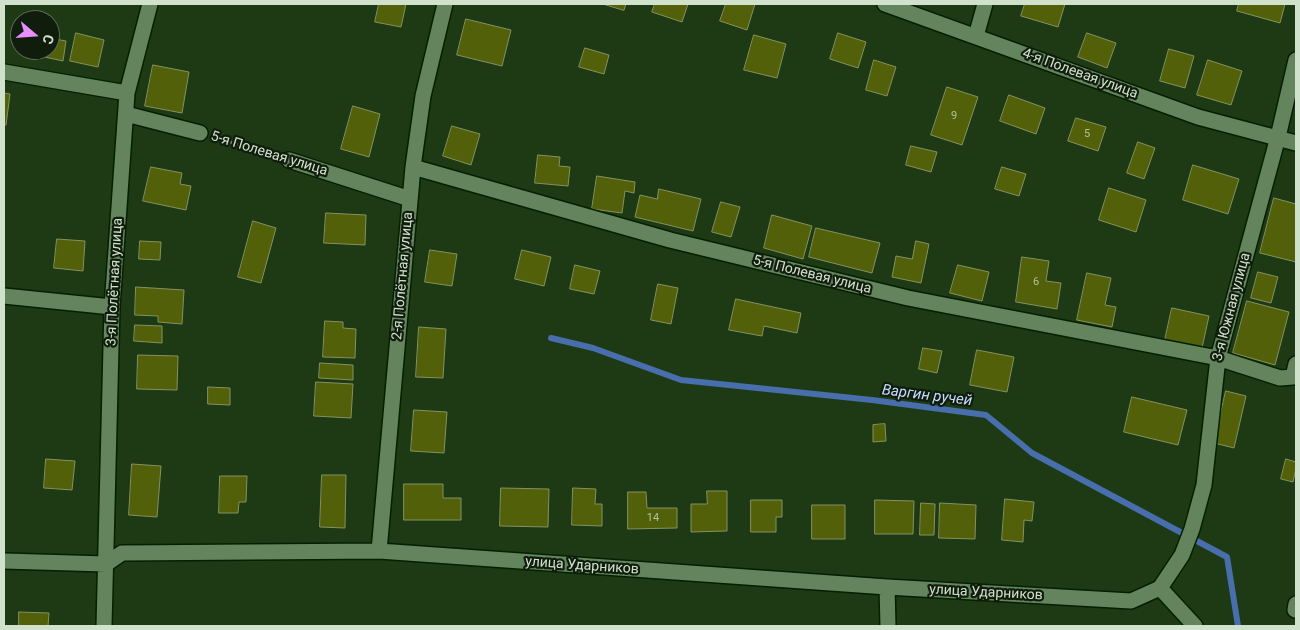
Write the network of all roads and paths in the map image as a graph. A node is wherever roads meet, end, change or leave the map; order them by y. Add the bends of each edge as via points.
1 (150, 4) edge
2 (445, 4) edge
3 (885, 4) edge
4 (985, 4) edge
5 (976, 36) junction
6 (1296, 60) edge
7 (4, 72) edge
8 (127, 93) junction
9 (126, 114) junction
10 (200, 133) joint
11 (1278, 137) junction
12 (1296, 143) edge
13 (289, 160) joint
14 (413, 167) junction
15 (410, 200) junction
16 (4, 296) edge
17 (112, 307) junction
18 (1218, 358) junction
19 (1296, 364) edge
20 (379, 551) junction
21 (4, 561) edge
22 (106, 564) junction
23 (887, 587) junction
24 (1160, 588) junction
25 (104, 626) edge
26 (888, 626) edge
27 (1194, 626) edge

1 - 8 street, 3-я Полётная улица
2 - 14 street, 2-я Полётная улица via 423,96
3 - 5 street, 4-я Полевая улица
4 - 5 street
5 - 11 street, 4-я Полевая улица via 1198,117
6 - 11 street, 3-я Южная улица
7 - 8 street
8 - 9 street, 3-я Полётная улица
9 - 10 street, 5-я Полевая улица
9 - 17 street, 3-я Полётная улица
10 - 13 path, 5-я Полевая улица
11 - 12 street, 4-я Полевая улица
11 - 18 street, 3-я Южная улица
13 - 15 street, 5-я Полевая улица
14 - 15 street, 2-я Полётная улица
14 - 18 street, 5-я Полевая улица via 670,240 898,296
15 - 20 street, 2-я Полётная улица
16 - 17 street
17 - 22 street, 3-я Полётная улица
18 - 19 street, 5-я Полевая улица via 1280,378 1293,377
18 - 24 street, 3-я Южная улица via 1204,485 1182,556
20 - 22 street, улица Ударников via 122,553
20 - 23 street, улица Ударников
21 - 22 street, улица Ударников
22 - 25 street, 3-я Полётная улица
23 - 24 street, улица Ударников via 1131,601
23 - 26 street
24 - 27 street

